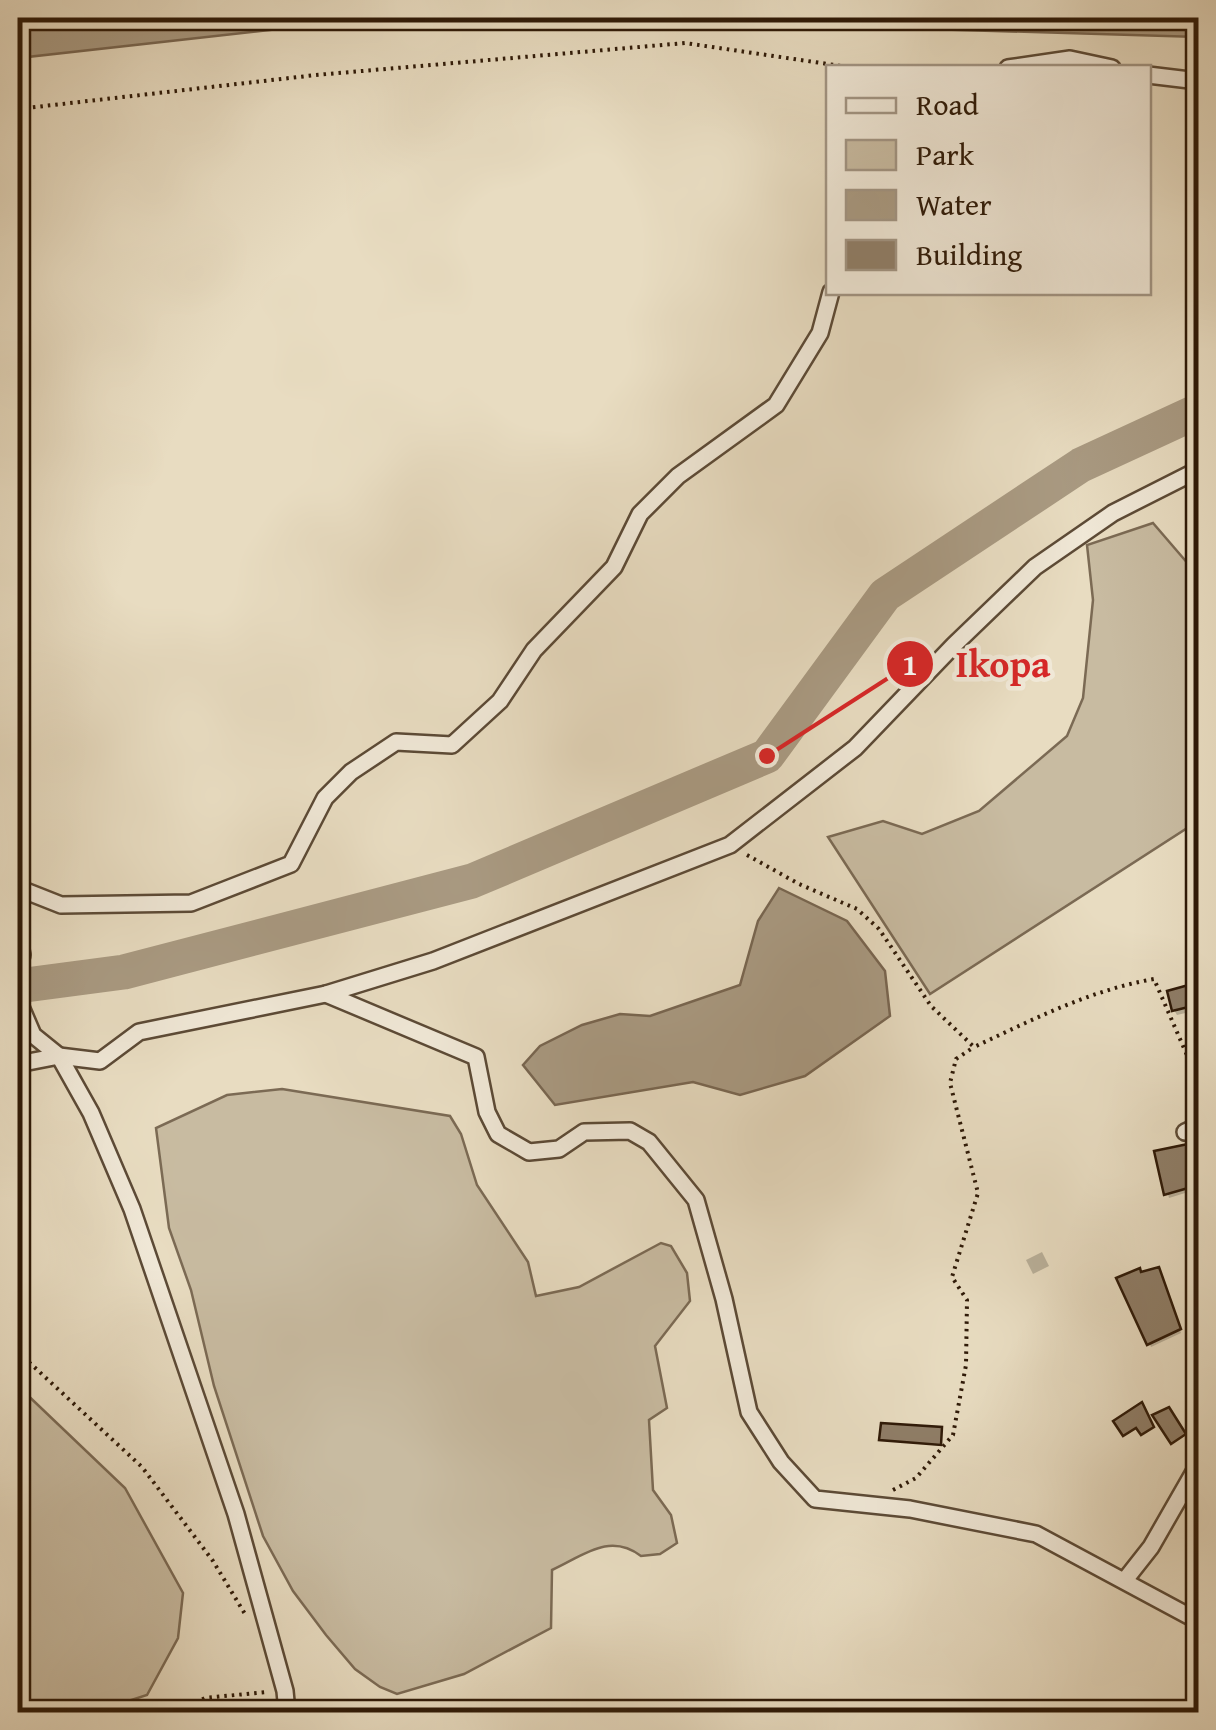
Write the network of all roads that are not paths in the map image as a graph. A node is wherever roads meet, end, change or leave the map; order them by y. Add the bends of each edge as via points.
1 (1029, 65) edge
2 (1098, 65) edge
3 (1151, 74) edge
4 (1198, 81) edge
5 (830, 295) edge
6 (1198, 470) edge
7 (18, 888) edge
8 (39, 896) junction
9 (18, 907) edge
10 (18, 935) edge
11 (18, 968) edge
12 (326, 994) junction
13 (18, 1000) edge
14 (60, 1056) junction
15 (18, 1064) edge
16 (1198, 1465) edge
17 (1125, 1580) junction
18 (1198, 1621) edge
19 (287, 1712) edge

1 - 2 street via 1070,59
3 - 4 street
5 - 8 street via 820,333 776,405 678,476 640,514 614,568 534,650 500,701 452,745 396,742 325,798 290,864 191,903 60,906
6 - 12 street via 1113,512 1035,567 856,748 730,845 433,961
7 - 8 street
8 - 9 street
10 - 11 street
12 - 14 street via 139,1032 100,1061
12 - 17 street via 476,1057 498,1134 529,1152 560,1148 584,1132 630,1131 649,1142 696,1200 749,1412 781,1462 815,1498 1036,1534
13 - 14 street via 33,1035
14 - 15 street
14 - 19 street via 132,1208 236,1514
16 - 17 street
17 - 18 street

